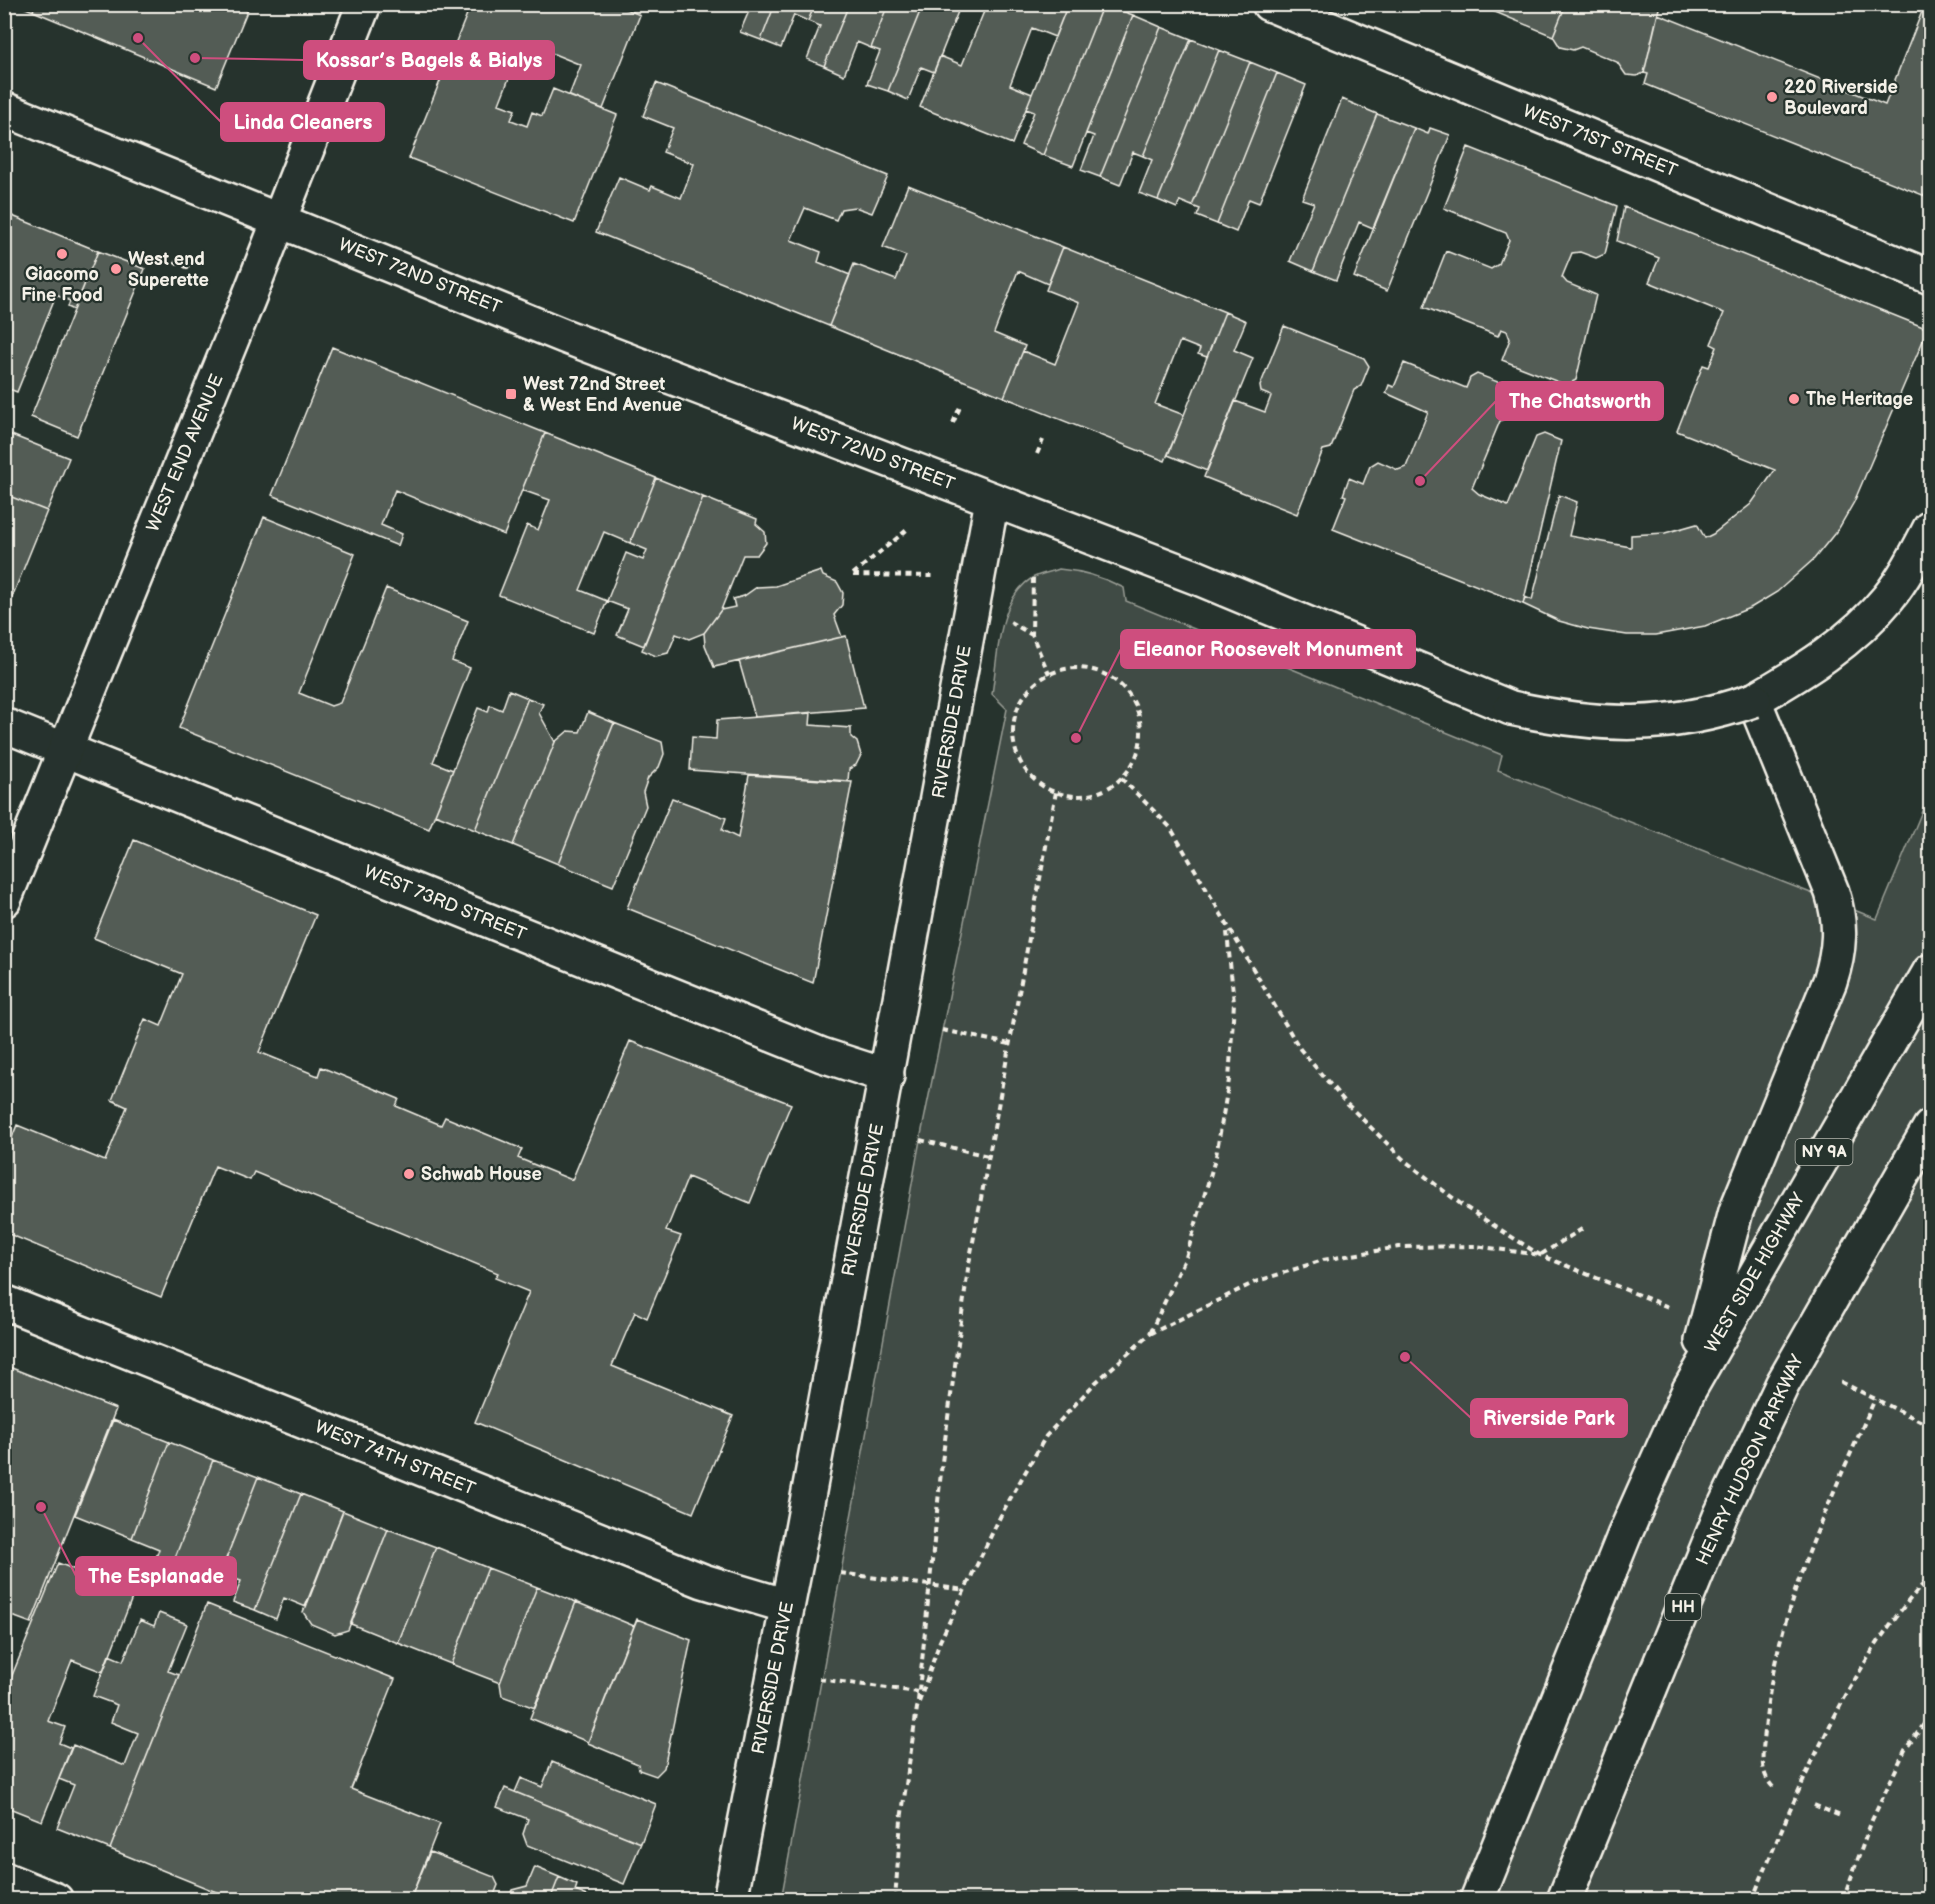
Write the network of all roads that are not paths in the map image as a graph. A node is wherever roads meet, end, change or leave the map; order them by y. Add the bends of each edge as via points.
1 (364, 4) edge
2 (1269, 4) edge
3 (4, 109) edge
4 (279, 219) junction
5 (1930, 277) edge
6 (992, 500) junction
7 (1930, 528) edge
8 (1754, 700) junction
9 (4, 725) edge
10 (65, 750) junction
11 (4, 900) edge
12 (1930, 971) edge
13 (886, 1076) junction
14 (1930, 1127) edge
15 (1731, 1287) junction
16 (4, 1302) edge
17 (787, 1606) junction
18 (4, 1879) edge
19 (57, 1899) edge
20 (730, 1899) edge
21 (1477, 1899) edge
22 (1564, 1899) edge

1 - 4 main road, WEST END AVENUE
2 - 5 main road, WEST 71ST STREET
3 - 4 main road, WEST 72ND STREET
4 - 6 main road, WEST 72ND STREET via 564,336
4 - 10 main road, WEST END AVENUE
6 - 8 main road, WEST 72ND STREET, bridge via 1198,578 1511,708 1554,718 1612,724 1681,719 1720,712
6 - 13 main road, RIVERSIDE DRIVE
7 - 8 main road, WEST 72ND STREET via 1889,597 1867,622 1809,668
8 - 15 main road via 1832,892 1840,945 1830,981 1736,1211
9 - 10 main road, WEST 73RD STREET
10 - 11 main road, WEST END AVENUE
10 - 13 main road, WEST 73RD STREET via 822,1055
12 - 15 main road, WEST SIDE HIGHWAY / NY 9A
13 - 17 main road, RIVERSIDE DRIVE
14 - 22 main road, HENRY HUDSON PARKWAY / HH via 1782,1385 1721,1514
15 - 21 main road via 1624,1536
16 - 17 main road, WEST 74TH STREET via 703,1581
17 - 20 main road, RIVERSIDE DRIVE
18 - 19 main road

